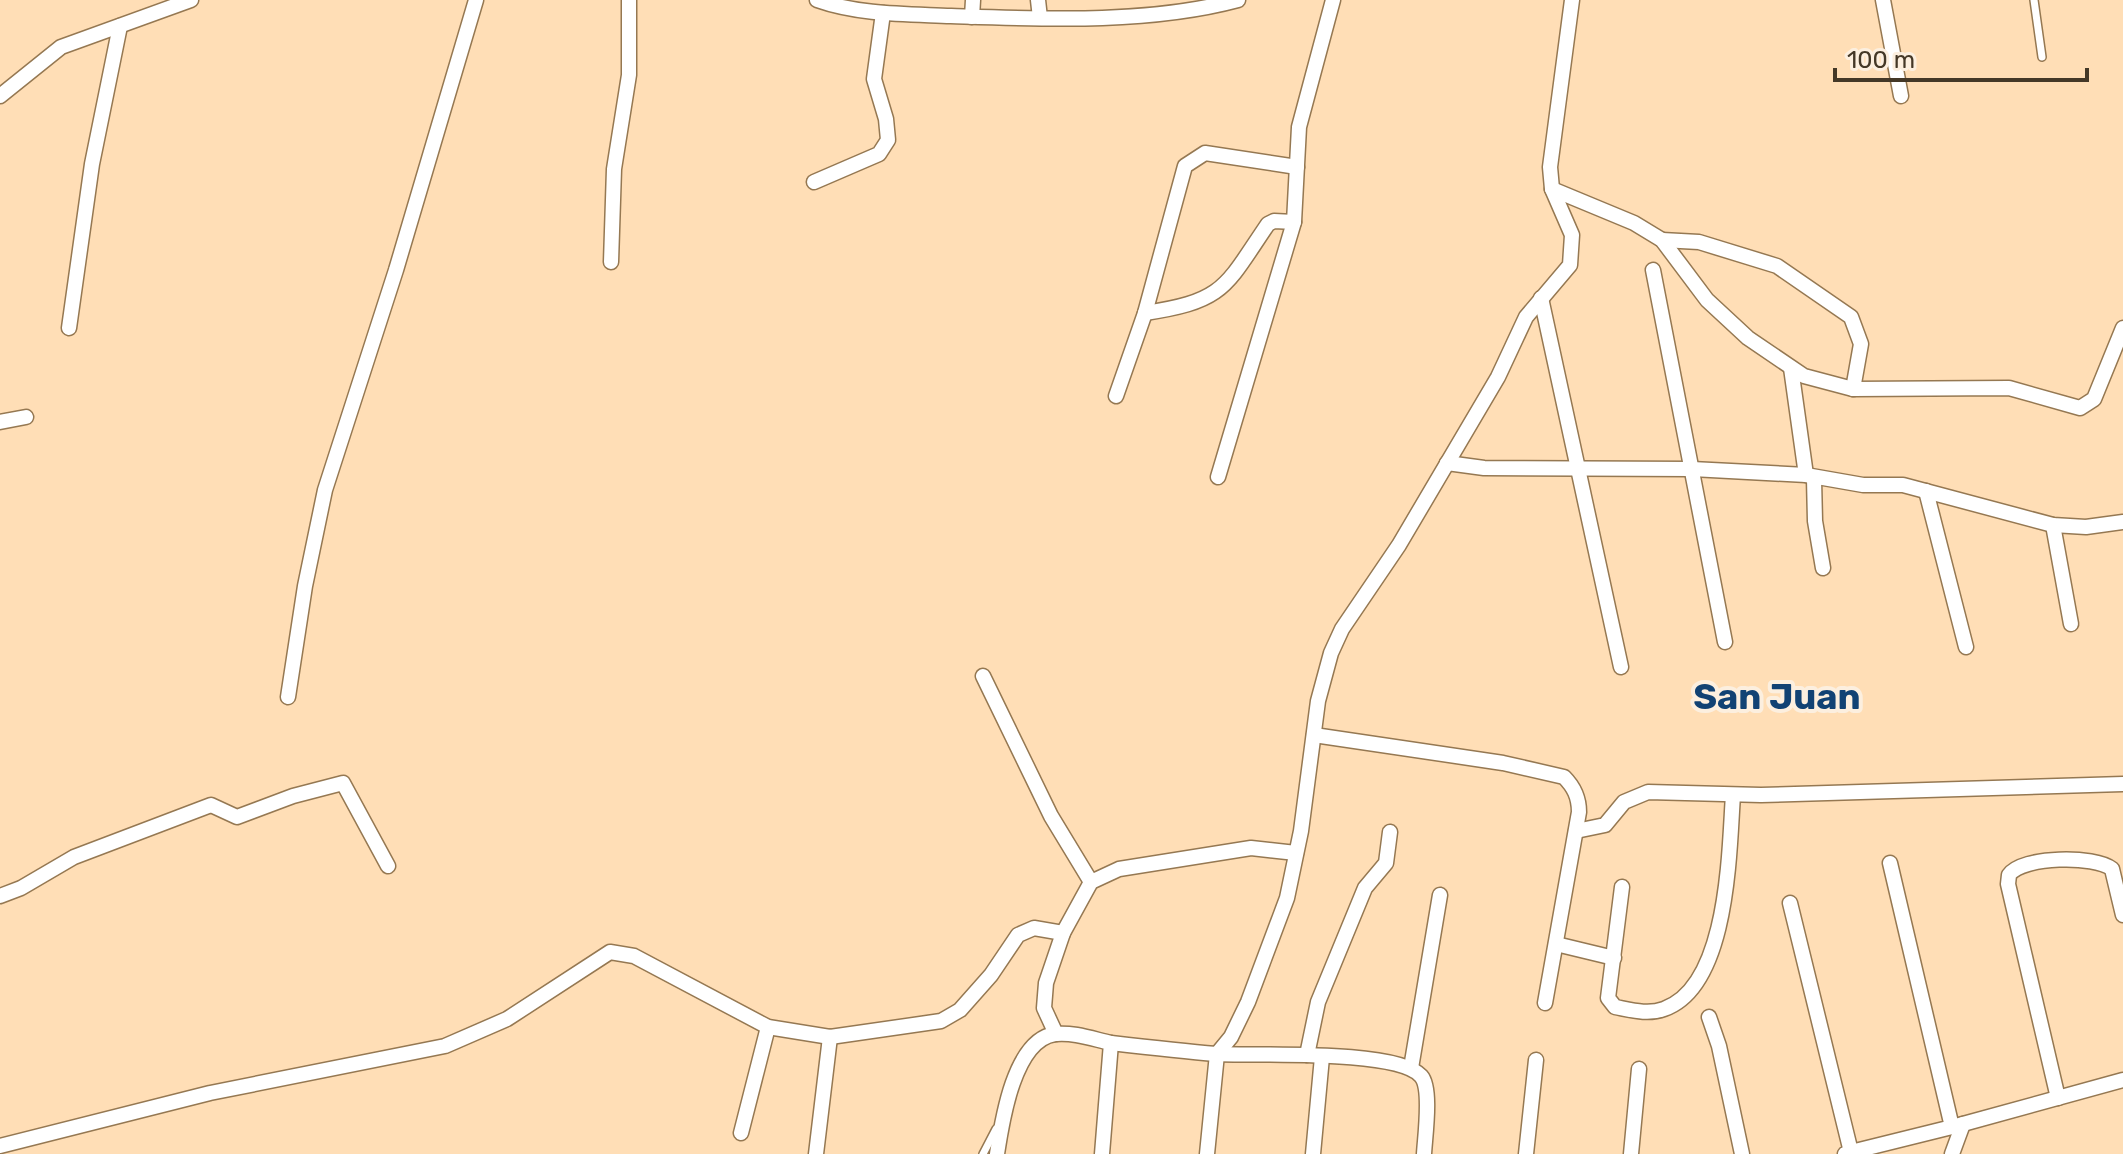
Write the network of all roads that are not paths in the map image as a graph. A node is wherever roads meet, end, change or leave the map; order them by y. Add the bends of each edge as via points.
1 (191, 0) edge
2 (476, 0) edge
3 (629, 0) edge
4 (817, 0) edge
5 (973, 0) edge
6 (1038, 0) edge
7 (1238, 0) edge
8 (1333, 0) edge
9 (1572, 0) edge
10 (1883, 0) edge
11 (2034, 0) edge
12 (1217, 3) edge
13 (883, 13) junction
14 (972, 17) junction
15 (1040, 18) junction
16 (120, 26) junction
17 (2042, 57) dead end
18 (0, 96) edge
19 (1901, 96) dead end
20 (1297, 167) junction
21 (814, 182) dead end
22 (1552, 189) junction
23 (1294, 222) junction
24 (1662, 240) junction
25 (611, 262) dead end
26 (1653, 270) dead end
27 (1541, 298) junction
28 (1145, 313) junction
29 (69, 328) dead end
30 (2123, 328) edge
31 (1791, 368) junction
32 (1853, 389) junction
33 (1116, 396) dead end
34 (26, 417) dead end
35 (0, 422) edge
36 (1447, 463) junction
37 (1692, 469) junction
38 (1576, 471) junction
39 (1218, 477) dead end
40 (1810, 477) junction
41 (1926, 491) junction
42 (2123, 522) edge
43 (2053, 525) junction
44 (1823, 568) dead end
45 (2071, 624) dead end
46 (1725, 642) dead end
47 (1966, 647) dead end
48 (1621, 667) dead end
49 (983, 676) dead end
50 (288, 697) dead end
51 (1314, 735) junction
52 (2123, 784) edge
53 (1733, 795) junction
54 (1576, 831) junction
55 (1390, 832) dead end
56 (1296, 853) junction
57 (1890, 863) dead end
58 (388, 866) dead end
59 (1091, 882) junction
60 (1622, 887) dead end
61 (1440, 895) dead end
62 (0, 896) edge
63 (1790, 903) dead end
64 (2123, 915) edge
65 (1063, 933) junction
66 (1556, 944) junction
67 (1614, 958) junction
68 (1545, 1003) dead end
69 (1709, 1017) dead end
70 (768, 1027) junction
71 (1056, 1034) junction
72 (830, 1037) junction
73 (1111, 1043) junction
74 (1217, 1054) junction
75 (1314, 1056) junction
76 (1536, 1060) dead end
77 (1411, 1068) junction
78 (1639, 1069) dead end
79 (2123, 1080) edge
80 (2058, 1098) junction
81 (1003, 1116) junction
82 (1958, 1125) junction
83 (741, 1133) dead end
84 (0, 1146) edge
85 (1848, 1153) edge
86 (816, 1154) edge
87 (983, 1154) edge
88 (997, 1154) edge
89 (1102, 1154) edge
90 (1207, 1154) edge
91 (1313, 1154) edge
92 (1424, 1154) edge
93 (1526, 1154) edge
94 (1631, 1154) edge
95 (1742, 1154) edge
96 (1952, 1154) edge

1 - 16 street
2 - 50 street via 325,490
3 - 25 street via 629,75 614,169
4 - 13 street
5 - 14 street
6 - 15 street
7 - 12 street
8 - 20 street via 1299,127
9 - 22 street via 1551,153
10 - 19 street
11 - 17 lane
12 - 15 street via 1169,12
13 - 14 street
13 - 21 street via 874,79 888,140 879,154
14 - 15 street
16 - 18 street via 61,47
16 - 29 street via 92,164
20 - 23 street
20 - 28 street via 1205,153 1185,166
22 - 24 street
22 - 27 street via 1572,235 1572,254 1565,275
23 - 28 street via 1268,224 1217,294
23 - 39 street
24 - 31 street via 1720,313
24 - 32 street via 1699,242 1777,266 1851,317 1861,344
26 - 37 street
27 - 36 street
27 - 38 street
28 - 33 street
30 - 32 street via 2094,399 2080,408 2009,388
31 - 32 street via 1818,382
31 - 40 street
34 - 35 street
36 - 38 street
36 - 51 street via 1336,641
37 - 38 street
37 - 40 street
37 - 46 street
38 - 48 street
40 - 41 street
40 - 44 street
41 - 43 street
41 - 47 street
42 - 43 street
43 - 45 street
49 - 59 street via 1051,816
51 - 54 street via 1564,777 1578,796
51 - 56 street
52 - 53 street
53 - 54 street via 1639,793 1605,825
53 - 67 street via 1719,933 1692,985 1663,1009 1615,1007 1607,992
54 - 66 street
55 - 75 street via 1386,863 1365,888 1318,1002
56 - 59 street via 1251,848 1119,869
56 - 74 street via 1287,898 1248,1002
57 - 82 street
58 - 62 street via 343,783 237,817 211,805 74,857
59 - 65 street
60 - 67 street
61 - 77 street
63 - 85 street
64 - 80 street via 2112,869 2100,861 2020,865 2009,875
65 - 71 street via 1046,983 1044,1008
65 - 72 street via 1034,928 1018,935 960,1010 941,1021
66 - 67 street
66 - 68 street
69 - 95 street
70 - 72 street
70 - 83 street
70 - 84 street via 634,956 610,952 507,1019 445,1046 194,1096
71 - 73 street
71 - 81 street via 1044,1037 1026,1056
72 - 86 street
73 - 74 street
73 - 89 street
74 - 75 street
74 - 90 street
75 - 77 street
75 - 91 street
76 - 93 street
77 - 92 street via 1427,1084
78 - 94 street
79 - 80 street
80 - 82 street
81 - 87 lane
81 - 88 street
82 - 85 street
82 - 96 street

